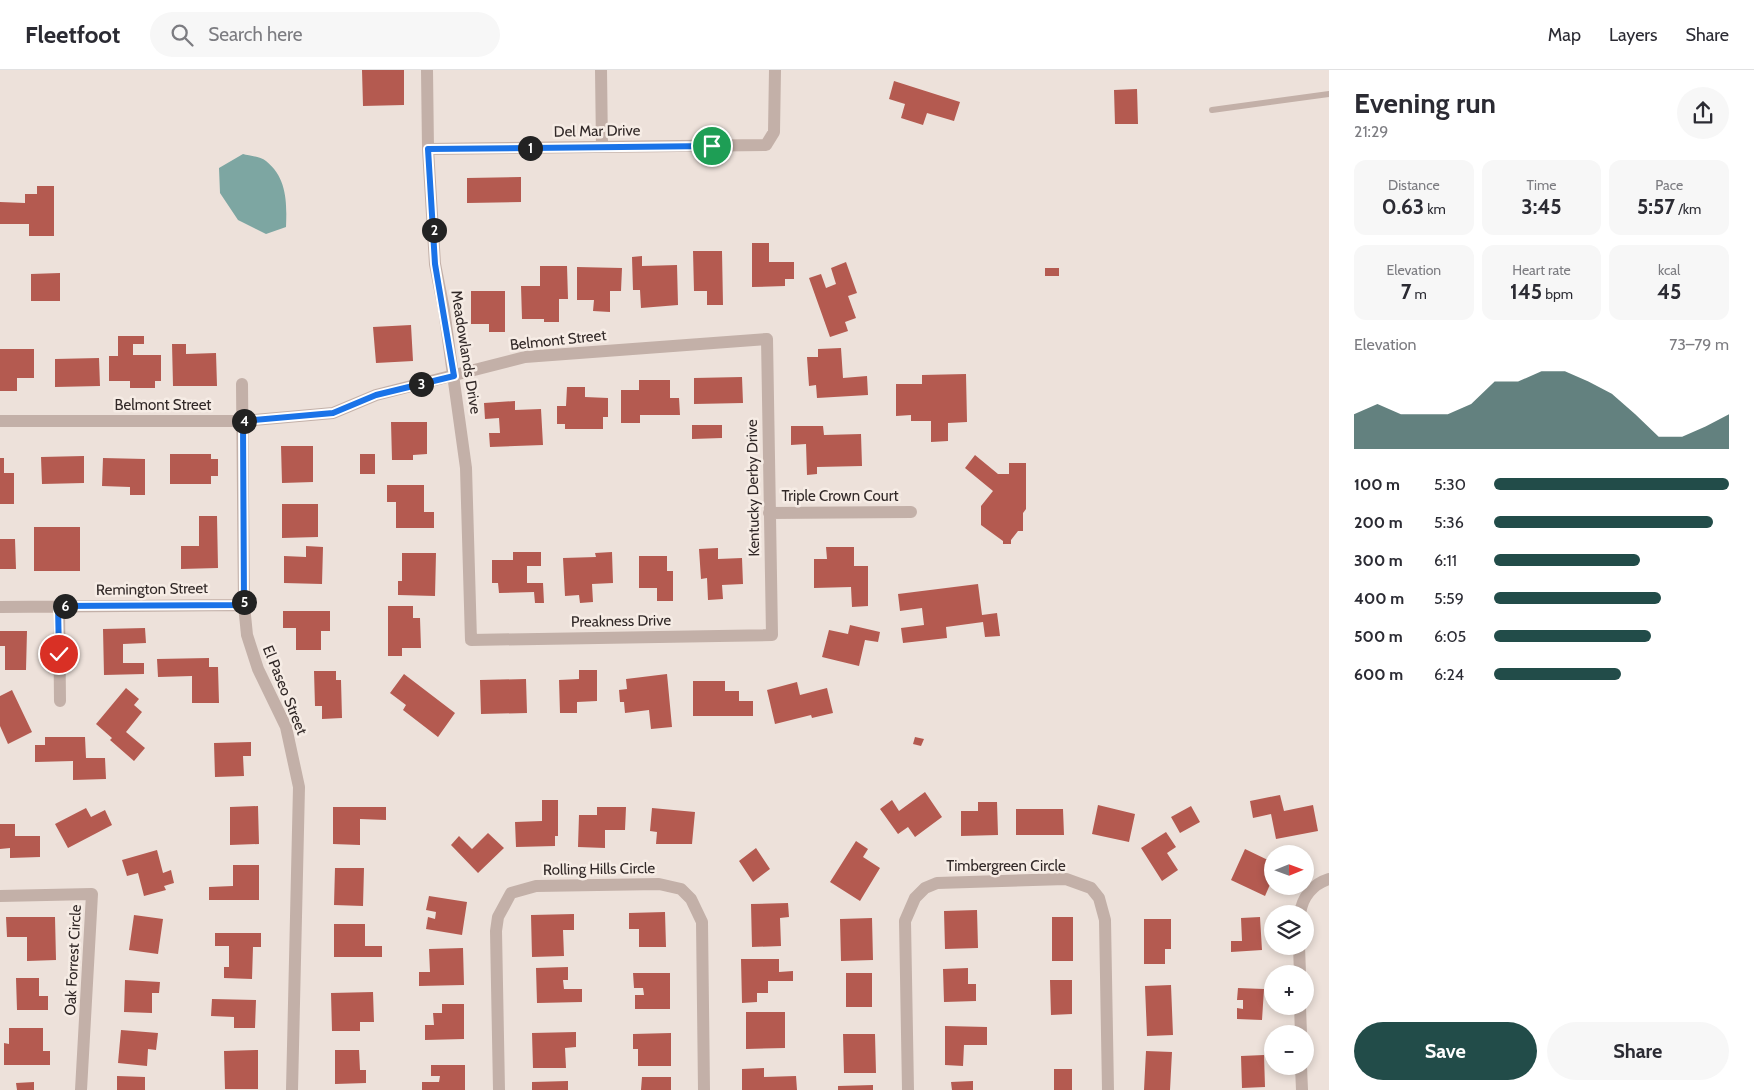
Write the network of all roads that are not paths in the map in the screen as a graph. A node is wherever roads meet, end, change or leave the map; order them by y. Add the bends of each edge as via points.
1 (427, 70) edge
2 (600, 70) edge
3 (775, 70) edge
4 (1329, 94) edge
5 (1212, 110) dead end
6 (602, 147) junction
7 (428, 149) junction
8 (767, 339) joint
9 (454, 376) junction
10 (242, 384) dead end
11 (0, 421) edge
12 (243, 421) junction
13 (912, 512) dead end
14 (769, 513) junction
15 (244, 605) junction
16 (58, 606) junction
17 (0, 607) edge
18 (772, 636) joint
19 (471, 640) joint
20 (60, 701) dead end
21 (1329, 878) edge
22 (0, 896) edge
23 (1303, 905) edge
24 (1301, 1075) edge
25 (81, 1090) edge
26 (292, 1090) edge
27 (499, 1090) edge
28 (704, 1090) edge
29 (908, 1090) edge
30 (1108, 1090) edge
31 (1302, 1090) edge

1 - 7 street, Meadowlands Drive
2 - 6 street
3 - 6 street, Del Mar Drive via 774,132 766,145
4 - 5 lane
6 - 7 street, Del Mar Drive
7 - 9 street, Meadowlands Drive via 435,264
8 - 9 street, Belmont Street via 525,357
8 - 14 street, Kentucky Derby Drive
9 - 12 street, Belmont Street via 376,395 333,413
9 - 19 street, Meadowlands Drive via 466,468
10 - 12 street, El Paseo Street
11 - 12 street, Belmont Street
12 - 15 street, El Paseo Street
13 - 14 street, Triple Crown Court
14 - 18 street, Kentucky Derby Drive
15 - 16 street, Remington Street
15 - 26 street, El Paseo Street via 247,635 258,669 286,727 299,787
16 - 17 street, Remington Street
16 - 20 street
18 - 19 street, Preakness Drive
21 - 23 street via 1316,884 1306,895
22 - 25 street, Oak Forrest Circle via 92,894
24 - 31 street
27 - 28 street, Rolling Hills Circle via 496,931 498,918 511,894 536,886 659,884 681,889 691,899 702,922
29 - 30 street, Timbergreen Circle via 906,920 915,898 925,888 947,881 1066,879 1090,888 1104,914

